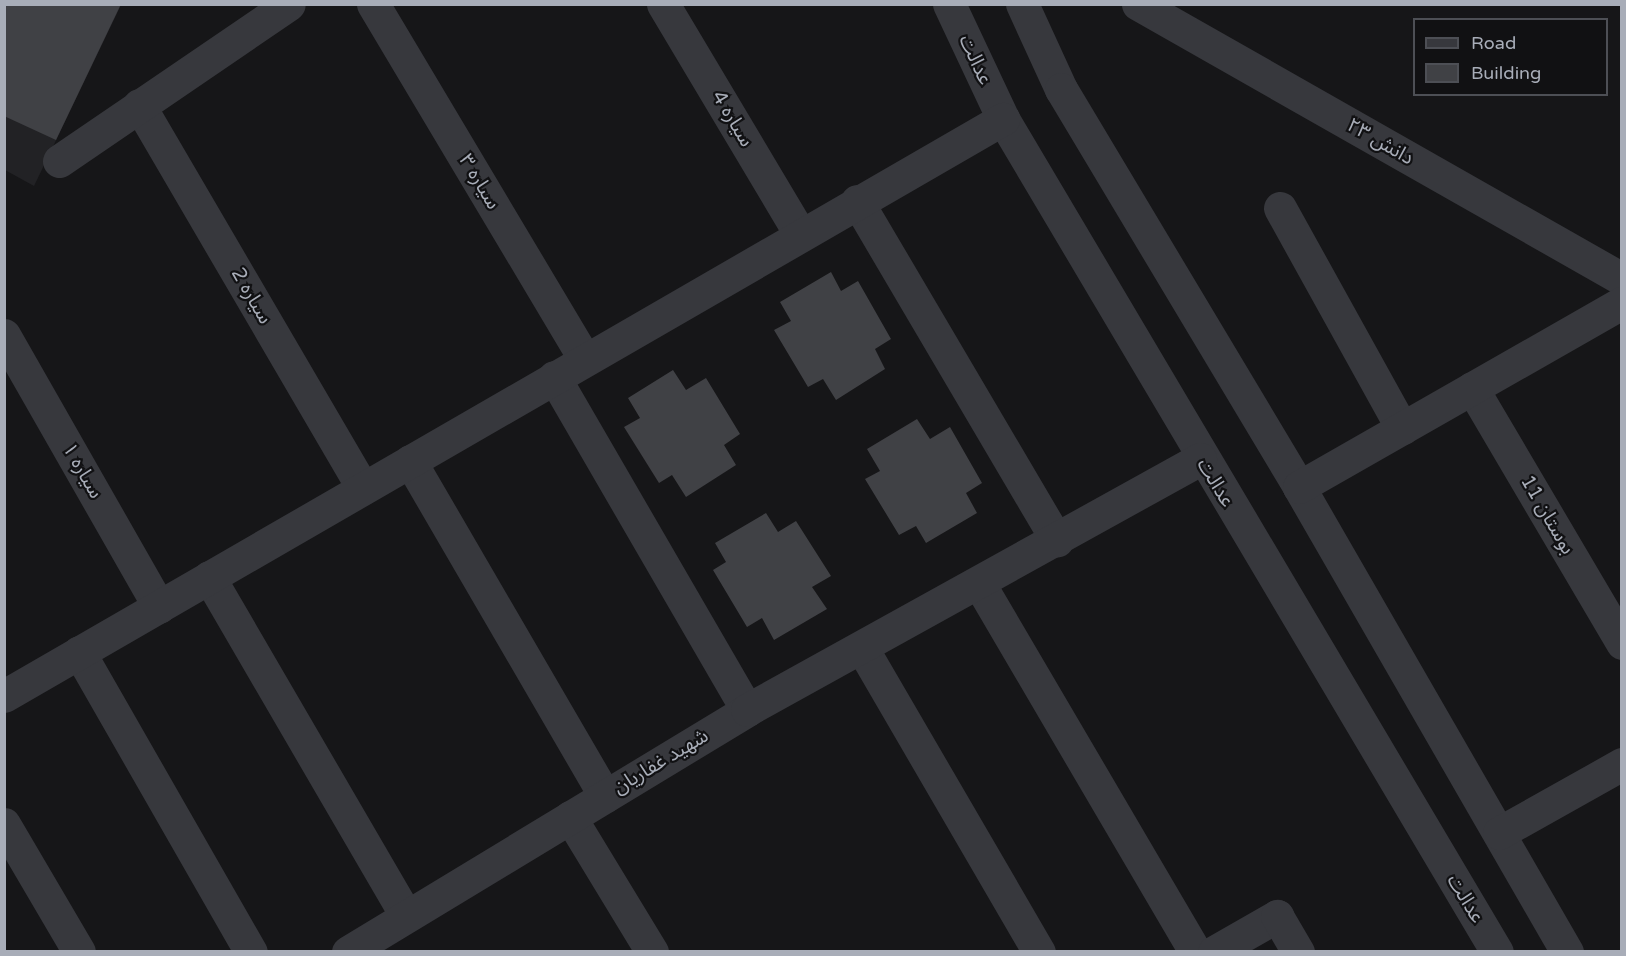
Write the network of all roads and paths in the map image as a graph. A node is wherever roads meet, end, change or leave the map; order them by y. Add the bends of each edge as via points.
1 (289, 4) edge
2 (373, 4) edge
3 (663, 4) edge
4 (949, 4) edge
5 (1022, 4) edge
6 (1138, 4) edge
7 (139, 105) junction
8 (1003, 119) junction
9 (59, 161) dead end
10 (857, 201) junction
11 (1280, 208) dead end
12 (800, 234) junction
13 (1622, 279) edge
14 (1622, 303) edge
15 (4, 335) edge
16 (585, 359) junction
17 (554, 377) junction
18 (1472, 388) junction
19 (1402, 428) junction
20 (1200, 459) junction
21 (410, 461) junction
22 (1299, 487) junction
23 (363, 488) junction
24 (1057, 540) junction
25 (209, 577) junction
26 (980, 585) junction
27 (159, 607) junction
28 (1622, 643) edge
29 (862, 648) junction
30 (79, 652) junction
31 (4, 696) edge
32 (747, 710) junction
33 (1622, 764) edge
34 (605, 796) junction
35 (570, 817) junction
36 (4, 824) edge
37 (1499, 833) junction
38 (406, 916) junction
39 (358, 949) edge
40 (80, 951) edge
41 (250, 951) edge
42 (652, 951) edge
43 (1039, 951) edge
44 (1195, 951) edge
45 (1214, 951) edge
46 (1298, 951) edge
47 (1497, 951) edge
48 (1567, 951) edge

1 - 7 street
2 - 16 street, سیاره ۳
3 - 12 street, سیاره 4
4 - 8 street, عدالت
5 - 22 street via 1061,89
6 - 13 street, دانش ۲۳
7 - 9 street
7 - 23 street, سیاره 2
8 - 10 street
8 - 20 street, عدالت
10 - 12 street
10 - 24 street
11 - 19 street
12 - 16 street
14 - 18 street
15 - 27 street, سیاره ۱
16 - 17 street
17 - 21 street
17 - 32 street
18 - 19 street
18 - 28 street, بوستان 11
19 - 22 street
20 - 24 street, شهید غفاریان
20 - 47 street, عدالت
21 - 23 street
21 - 34 street
22 - 37 street
23 - 25 street
24 - 26 street, شهید غفاریان
25 - 27 street
25 - 38 street
26 - 29 street, شهید غفاریان
26 - 44 street
27 - 30 street
29 - 32 street, شهید غفاریان
29 - 43 street
30 - 31 street
30 - 41 street
32 - 34 street, شهید غفاریان
33 - 37 street
34 - 35 street, شهید غفاریان
35 - 38 street, شهید غفاریان
35 - 42 street
36 - 40 street
37 - 48 street
38 - 39 street, شهید غفاریان
45 - 46 street via 1277,916

